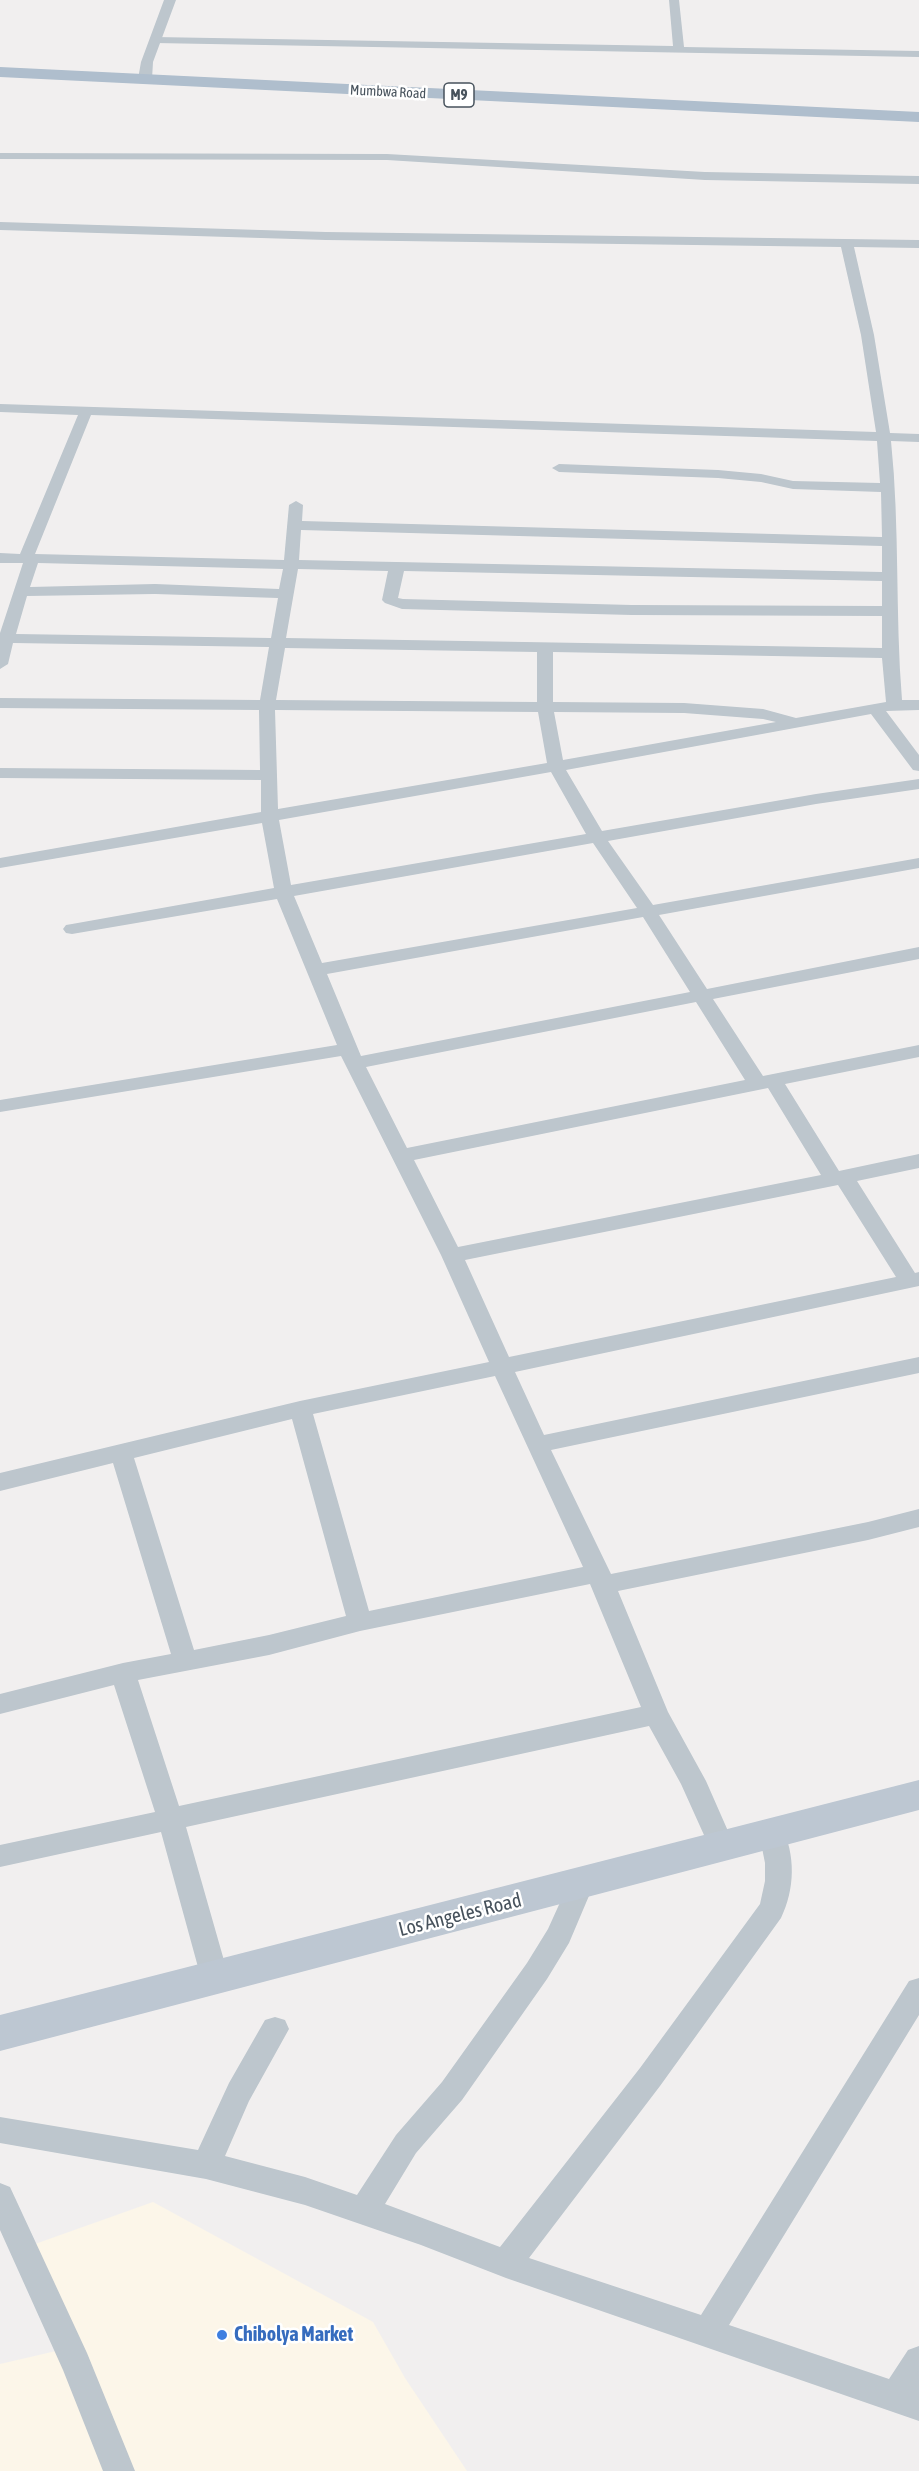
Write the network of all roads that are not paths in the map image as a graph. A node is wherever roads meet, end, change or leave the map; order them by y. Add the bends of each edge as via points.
1 (170, 0) edge
2 (674, 0) edge
3 (155, 40) junction
4 (679, 49) junction
5 (919, 54) edge
6 (0, 70) edge
7 (146, 77) junction
8 (919, 115) edge
9 (0, 156) edge
10 (919, 180) edge
11 (0, 226) edge
12 (919, 244) edge
13 (847, 245) junction
14 (0, 408) edge
15 (86, 411) junction
16 (884, 438) junction
17 (919, 438) edge
18 (559, 468) dead end
19 (888, 488) junction
20 (296, 505) dead end
21 (294, 525) junction
22 (889, 542) junction
23 (0, 558) edge
24 (29, 558) junction
25 (291, 564) junction
26 (397, 566) junction
27 (889, 577) junction
28 (21, 592) junction
29 (287, 594) junction
30 (888, 611) junction
31 (5, 629) edge
32 (278, 642) junction
33 (544, 647) junction
34 (890, 653) junction
35 (0, 664) edge
36 (0, 703) edge
37 (894, 705) junction
38 (919, 705) edge
39 (267, 706) junction
40 (545, 708) junction
41 (875, 708) junction
42 (794, 723) junction
43 (556, 766) junction
44 (919, 766) edge
45 (0, 773) edge
46 (267, 775) junction
47 (919, 784) edge
48 (270, 817) junction
49 (597, 837) junction
50 (0, 863) edge
51 (919, 863) edge
52 (283, 891) junction
53 (648, 911) junction
54 (72, 929) dead end
55 (919, 953) edge
56 (316, 970) junction
57 (699, 994) junction
58 (919, 1051) edge
59 (352, 1056) junction
60 (764, 1081) junction
61 (0, 1106) edge
62 (400, 1156) junction
63 (919, 1161) edge
64 (839, 1178) junction
65 (452, 1255) junction
66 (914, 1280) edge
67 (919, 1365) edge
68 (501, 1366) junction
69 (300, 1409) junction
70 (537, 1445) junction
71 (121, 1452) junction
72 (0, 1482) edge
73 (919, 1518) edge
74 (601, 1579) junction
75 (360, 1622) junction
76 (185, 1660) junction
77 (123, 1673) junction
78 (0, 1704) edge
79 (656, 1714) junction
80 (919, 1795) edge
81 (170, 1818) junction
82 (772, 1833) junction
83 (722, 1847) junction
84 (0, 1856) edge
85 (581, 1884) junction
86 (215, 1978) junction
87 (919, 1990) edge
88 (275, 2029) dead end
89 (0, 2033) edge
90 (0, 2130) edge
91 (206, 2165) junction
92 (0, 2197) edge
93 (364, 2211) junction
94 (506, 2264) junction
95 (707, 2333) junction
96 (919, 2361) edge
97 (907, 2401) edge
98 (119, 2471) edge

1 - 3 street
2 - 4 street
3 - 4 street
3 - 7 street
4 - 5 street
6 - 7 main road, Mumbwa Road / M9
7 - 8 main road, Mumbwa Road / M9
9 - 10 street via 387,157 705,176
11 - 13 street
12 - 13 street
13 - 16 street via 863,304
14 - 15 street
15 - 16 street
15 - 24 street via 30,545
16 - 17 street
16 - 19 street
18 - 19 street via 718,474 794,485
19 - 22 street
20 - 21 street
21 - 22 street
21 - 25 street
22 - 27 street
23 - 24 street
24 - 25 street
24 - 28 street
25 - 26 street
25 - 29 street
26 - 27 street
26 - 30 street via 390,600 402,604
27 - 30 street
28 - 29 street via 155,589
28 - 31 street
29 - 32 street
30 - 34 street
31 - 32 street
31 - 35 street
32 - 33 street
32 - 39 street
33 - 34 street
33 - 40 street
34 - 37 street
36 - 39 street
37 - 38 street
37 - 41 street
39 - 40 street
39 - 46 street
40 - 42 street via 735,711
40 - 43 street
41 - 42 street
41 - 44 street
42 - 43 street
43 - 48 street
43 - 49 street
45 - 46 street
46 - 48 street
47 - 49 street
48 - 50 street
48 - 52 street
49 - 52 street
49 - 53 street
51 - 53 street
52 - 54 street
52 - 56 street
53 - 56 street
53 - 57 street
55 - 57 street
56 - 59 street
57 - 59 street
57 - 60 street
58 - 60 street
59 - 61 street
59 - 62 street
60 - 62 street
60 - 64 street
62 - 65 street
63 - 64 street
64 - 65 street
64 - 66 street
65 - 68 street
66 - 68 street
67 - 70 street
68 - 69 street
68 - 70 street
69 - 71 street
69 - 75 street
70 - 74 street
71 - 72 street
71 - 76 street
73 - 74 street via 857,1533
74 - 75 street
74 - 79 street
75 - 76 street via 269,1645
76 - 77 street
77 - 78 street
77 - 81 street
79 - 81 street
79 - 83 street via 693,1781
80 - 82 main road, Los Angeles Road
81 - 84 street
81 - 86 street
82 - 83 main road, Los Angeles Road
82 - 94 street via 780,1868 778,1894 771,1911
83 - 85 main road, Los Angeles Road
85 - 86 main road, Los Angeles Road
85 - 93 street via 559,1935 537,1971 452,2091 406,2144
86 - 89 main road, Los Angeles Road
87 - 95 street
88 - 91 street via 239,2092
90 - 91 street
91 - 93 street
92 - 98 street via 76,2364
93 - 94 street
94 - 95 street
95 - 97 street
96 - 97 street

